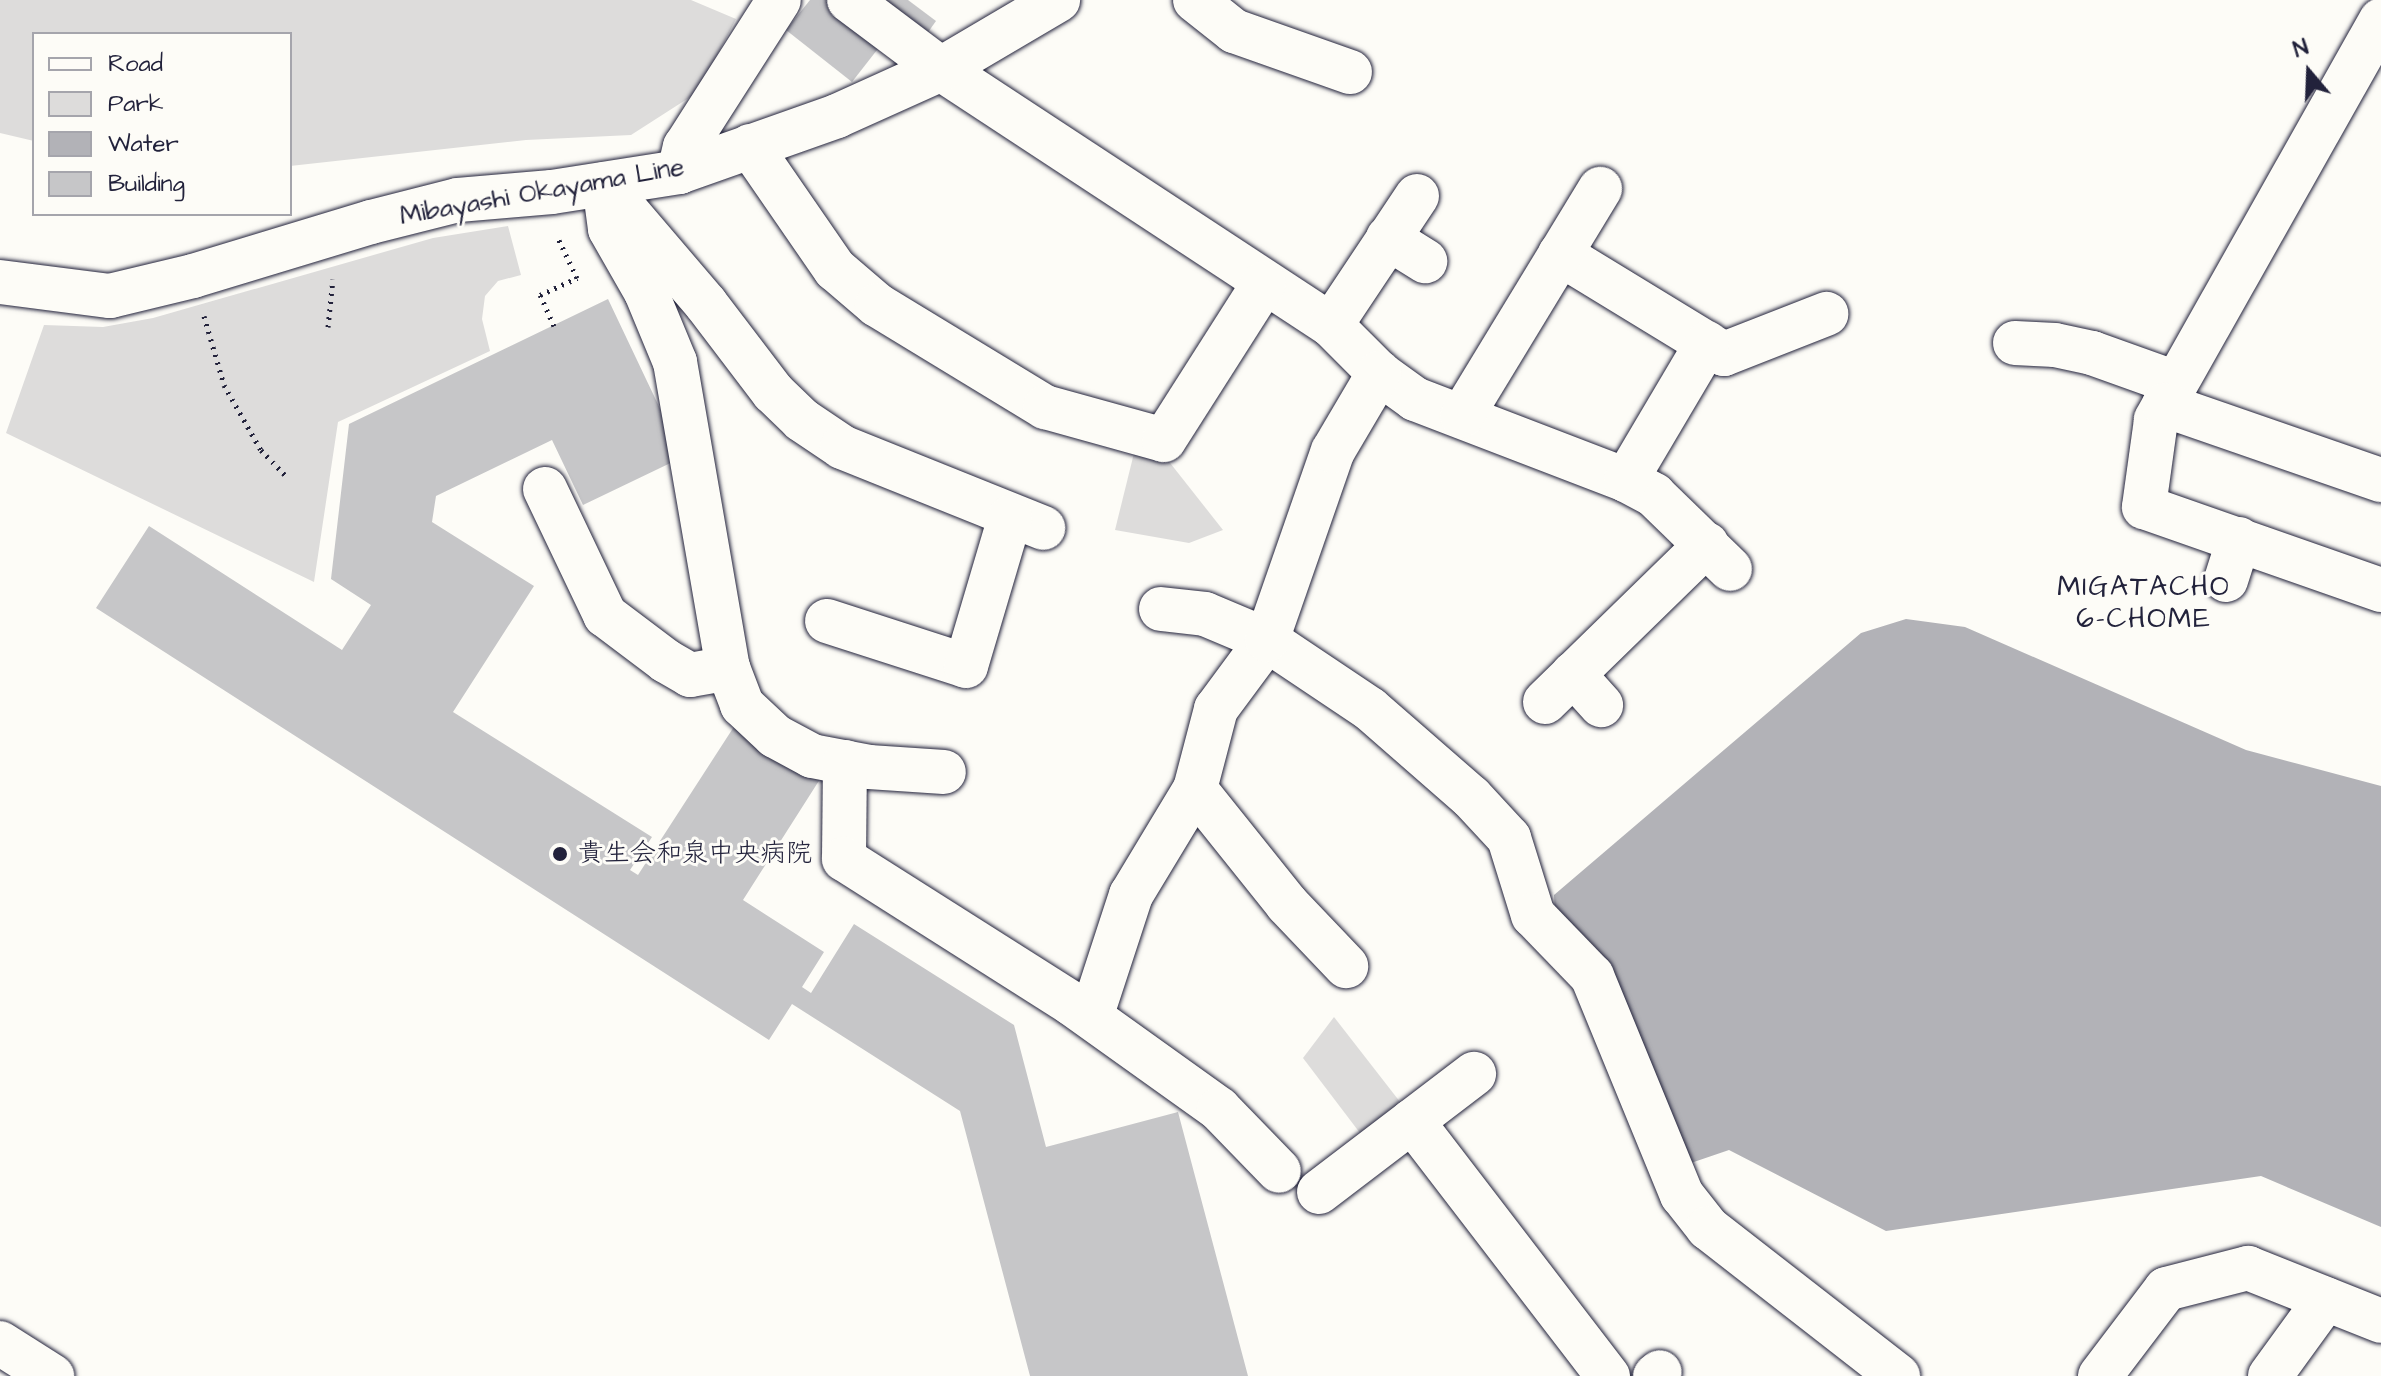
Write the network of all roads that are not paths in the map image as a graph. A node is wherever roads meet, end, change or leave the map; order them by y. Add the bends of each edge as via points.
1 (779, 0) edge
2 (849, 0) edge
3 (1058, 0) edge
4 (1195, 0) edge
5 (2381, 20) edge
6 (941, 69) junction
7 (1350, 72) dead end
8 (750, 146) junction
9 (679, 172) junction
10 (604, 184) junction
11 (1600, 189) dead end
12 (1417, 196) dead end
13 (1388, 238) junction
14 (1560, 254) junction
15 (1425, 261) dead end
16 (0, 282) edge
17 (1264, 283) junction
18 (1826, 314) dead end
19 (1331, 325) junction
20 (1707, 343) junction
21 (2015, 343) dead end
22 (1379, 373) junction
23 (2170, 394) junction
24 (1462, 416) junction
25 (1626, 480) junction
26 (2381, 480) edge
27 (545, 489) dead end
28 (2239, 539) junction
29 (2226, 580) dead end
30 (2381, 590) edge
31 (1161, 609) dead end
32 (827, 621) dead end
33 (1267, 640) junction
34 (728, 668) junction
35 (1573, 694) dead end
36 (845, 762) junction
37 (944, 772) dead end
38 (1195, 789) junction
39 (1346, 966) dead end
40 (1096, 1002) dead end
41 (1474, 1074) dead end
42 (1412, 1121) junction
43 (1279, 1171) dead end
44 (1319, 1192) dead end
45 (2326, 1299) junction
46 (2381, 1321) edge
47 (0, 1343) edge
48 (52, 1376) edge
49 (1608, 1376) edge
50 (1898, 1376) edge
51 (2100, 1376) edge
52 (2270, 1376) edge

1 - 9 street via 685,147
2 - 6 street
3 - 6 street, Mibayashi Okayama Line
4 - 7 street via 1234,31
5 - 23 street
6 - 8 street, Mibayashi Okayama Line via 837,116
6 - 17 street
8 - 9 street, Mibayashi Okayama Line
8 - 17 street via 835,269 877,305 1045,407 1164,440
9 - 10 street, Mibayashi Okayama Line
10 - 16 street, Mibayashi Okayama Line via 458,200 110,296
10 - 32 street via 773,392 802,420 842,447 1026,522 966,666
10 - 34 street via 610,229 646,292 675,362
11 - 14 street
12 - 13 street
13 - 15 street
13 - 19 street
14 - 20 street
14 - 24 street
17 - 19 street
18 - 20 street via 1724,354
19 - 22 street
20 - 25 street
21 - 23 street via 2092,353
22 - 24 street via 1415,399
22 - 33 street via 1333,451
23 - 26 street
23 - 28 street via 2156,420 2144,507
24 - 25 street
25 - 35 street via 1654,495 1719,556
27 - 34 street via 605,615 690,675
28 - 29 street
28 - 30 street
31 - 33 street via 1205,614
33 - 38 street via 1216,709
33 - 50 street via 1370,709 1471,797 1509,838 1533,915 1592,976 1682,1195 1708,1228
34 - 36 street via 742,705 775,736 812,756
36 - 37 street
36 - 43 street via 844,859 1071,1003 1219,1109
38 - 39 street via 1287,904
38 - 40 street via 1131,895
41 - 42 street
42 - 44 street
42 - 49 street
45 - 46 street
45 - 51 street via 2248,1268 2166,1289
45 - 52 street
47 - 48 street

